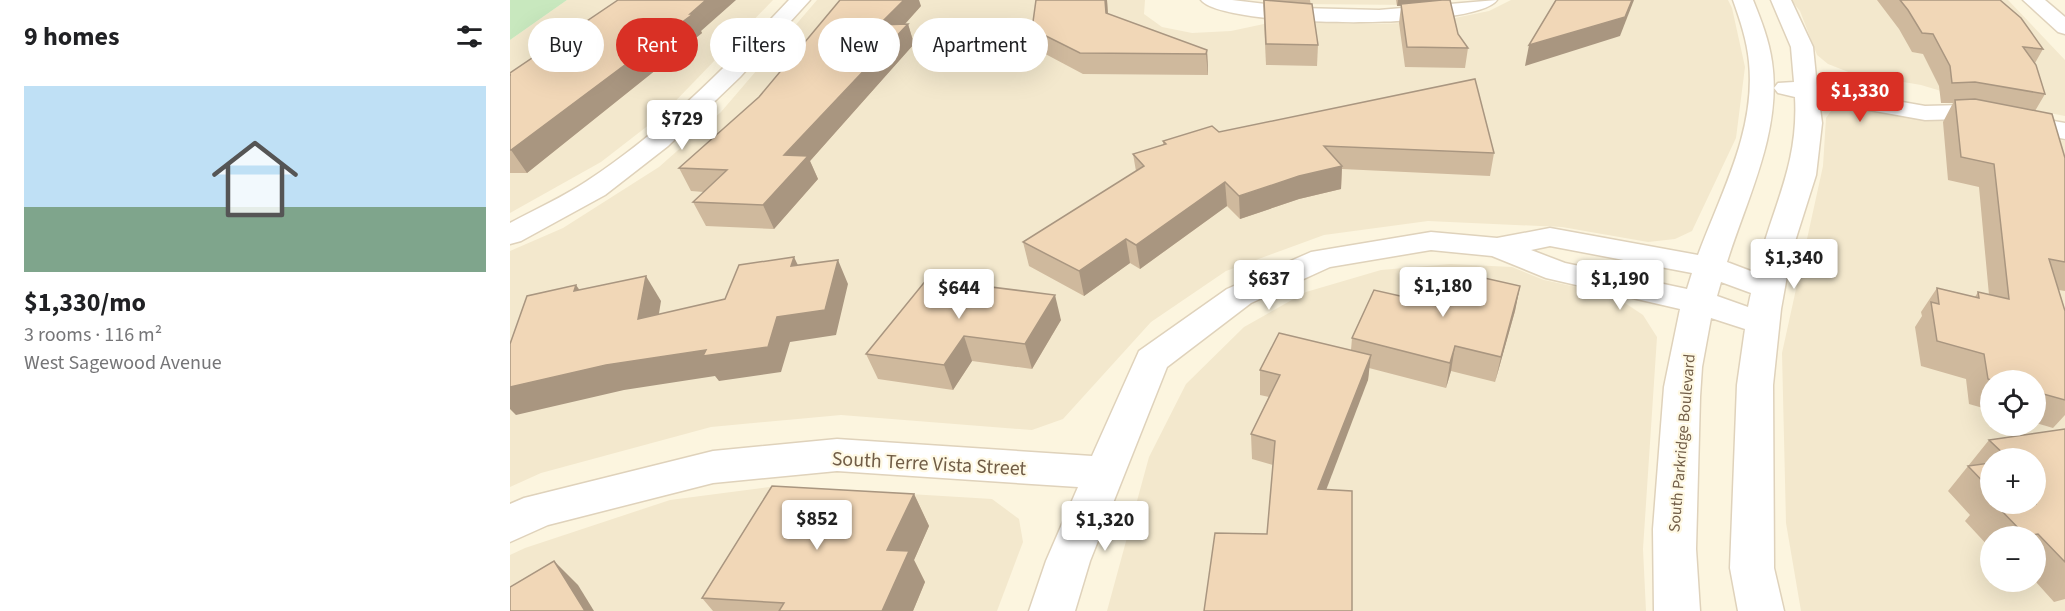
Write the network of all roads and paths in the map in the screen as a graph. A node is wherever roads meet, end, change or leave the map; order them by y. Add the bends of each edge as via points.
1 (800, 0) edge
2 (1211, 0) edge
3 (1487, 0) edge
4 (1743, 0) edge
5 (1781, 0) edge
6 (2034, 0) edge
7 (2065, 28) edge
8 (1761, 71) junction
9 (1851, 77) dead end
10 (1813, 78) junction
11 (1963, 112) junction
12 (2065, 131) edge
13 (510, 235) edge
14 (1497, 247) junction
15 (1710, 267) junction
16 (1768, 288) junction
17 (1699, 302) junction
18 (1762, 323) junction
19 (1104, 473) junction
20 (510, 524) edge
21 (1052, 611) edge
22 (1677, 611) edge
23 (1761, 611) edge

1 - 13 street via 725,81 664,139 604,183
2 - 3 street via 1271,13 1416,15 1470,8
4 - 8 street, South Parkridge Boulevard
5 - 10 street
6 - 7 street
8 - 10 street
8 - 15 street, South Parkridge Boulevard via 1761,114 1749,162
9 - 11 street via 1921,91
10 - 11 street via 1925,113
10 - 16 street via 1802,175
11 - 12 street
14 - 15 street via 1550,237
14 - 17 street via 1557,271
14 - 19 street via 1431,241 1322,260 1239,296 1152,360
15 - 16 street
15 - 17 street, South Parkridge Boulevard
16 - 18 street
17 - 18 street
17 - 22 street, South Parkridge Boulevard via 1684,368 1672,564
18 - 23 street via 1755,385 1752,568
19 - 20 street, South Terre Vista Street via 837,455 713,467 539,510
19 - 21 street

